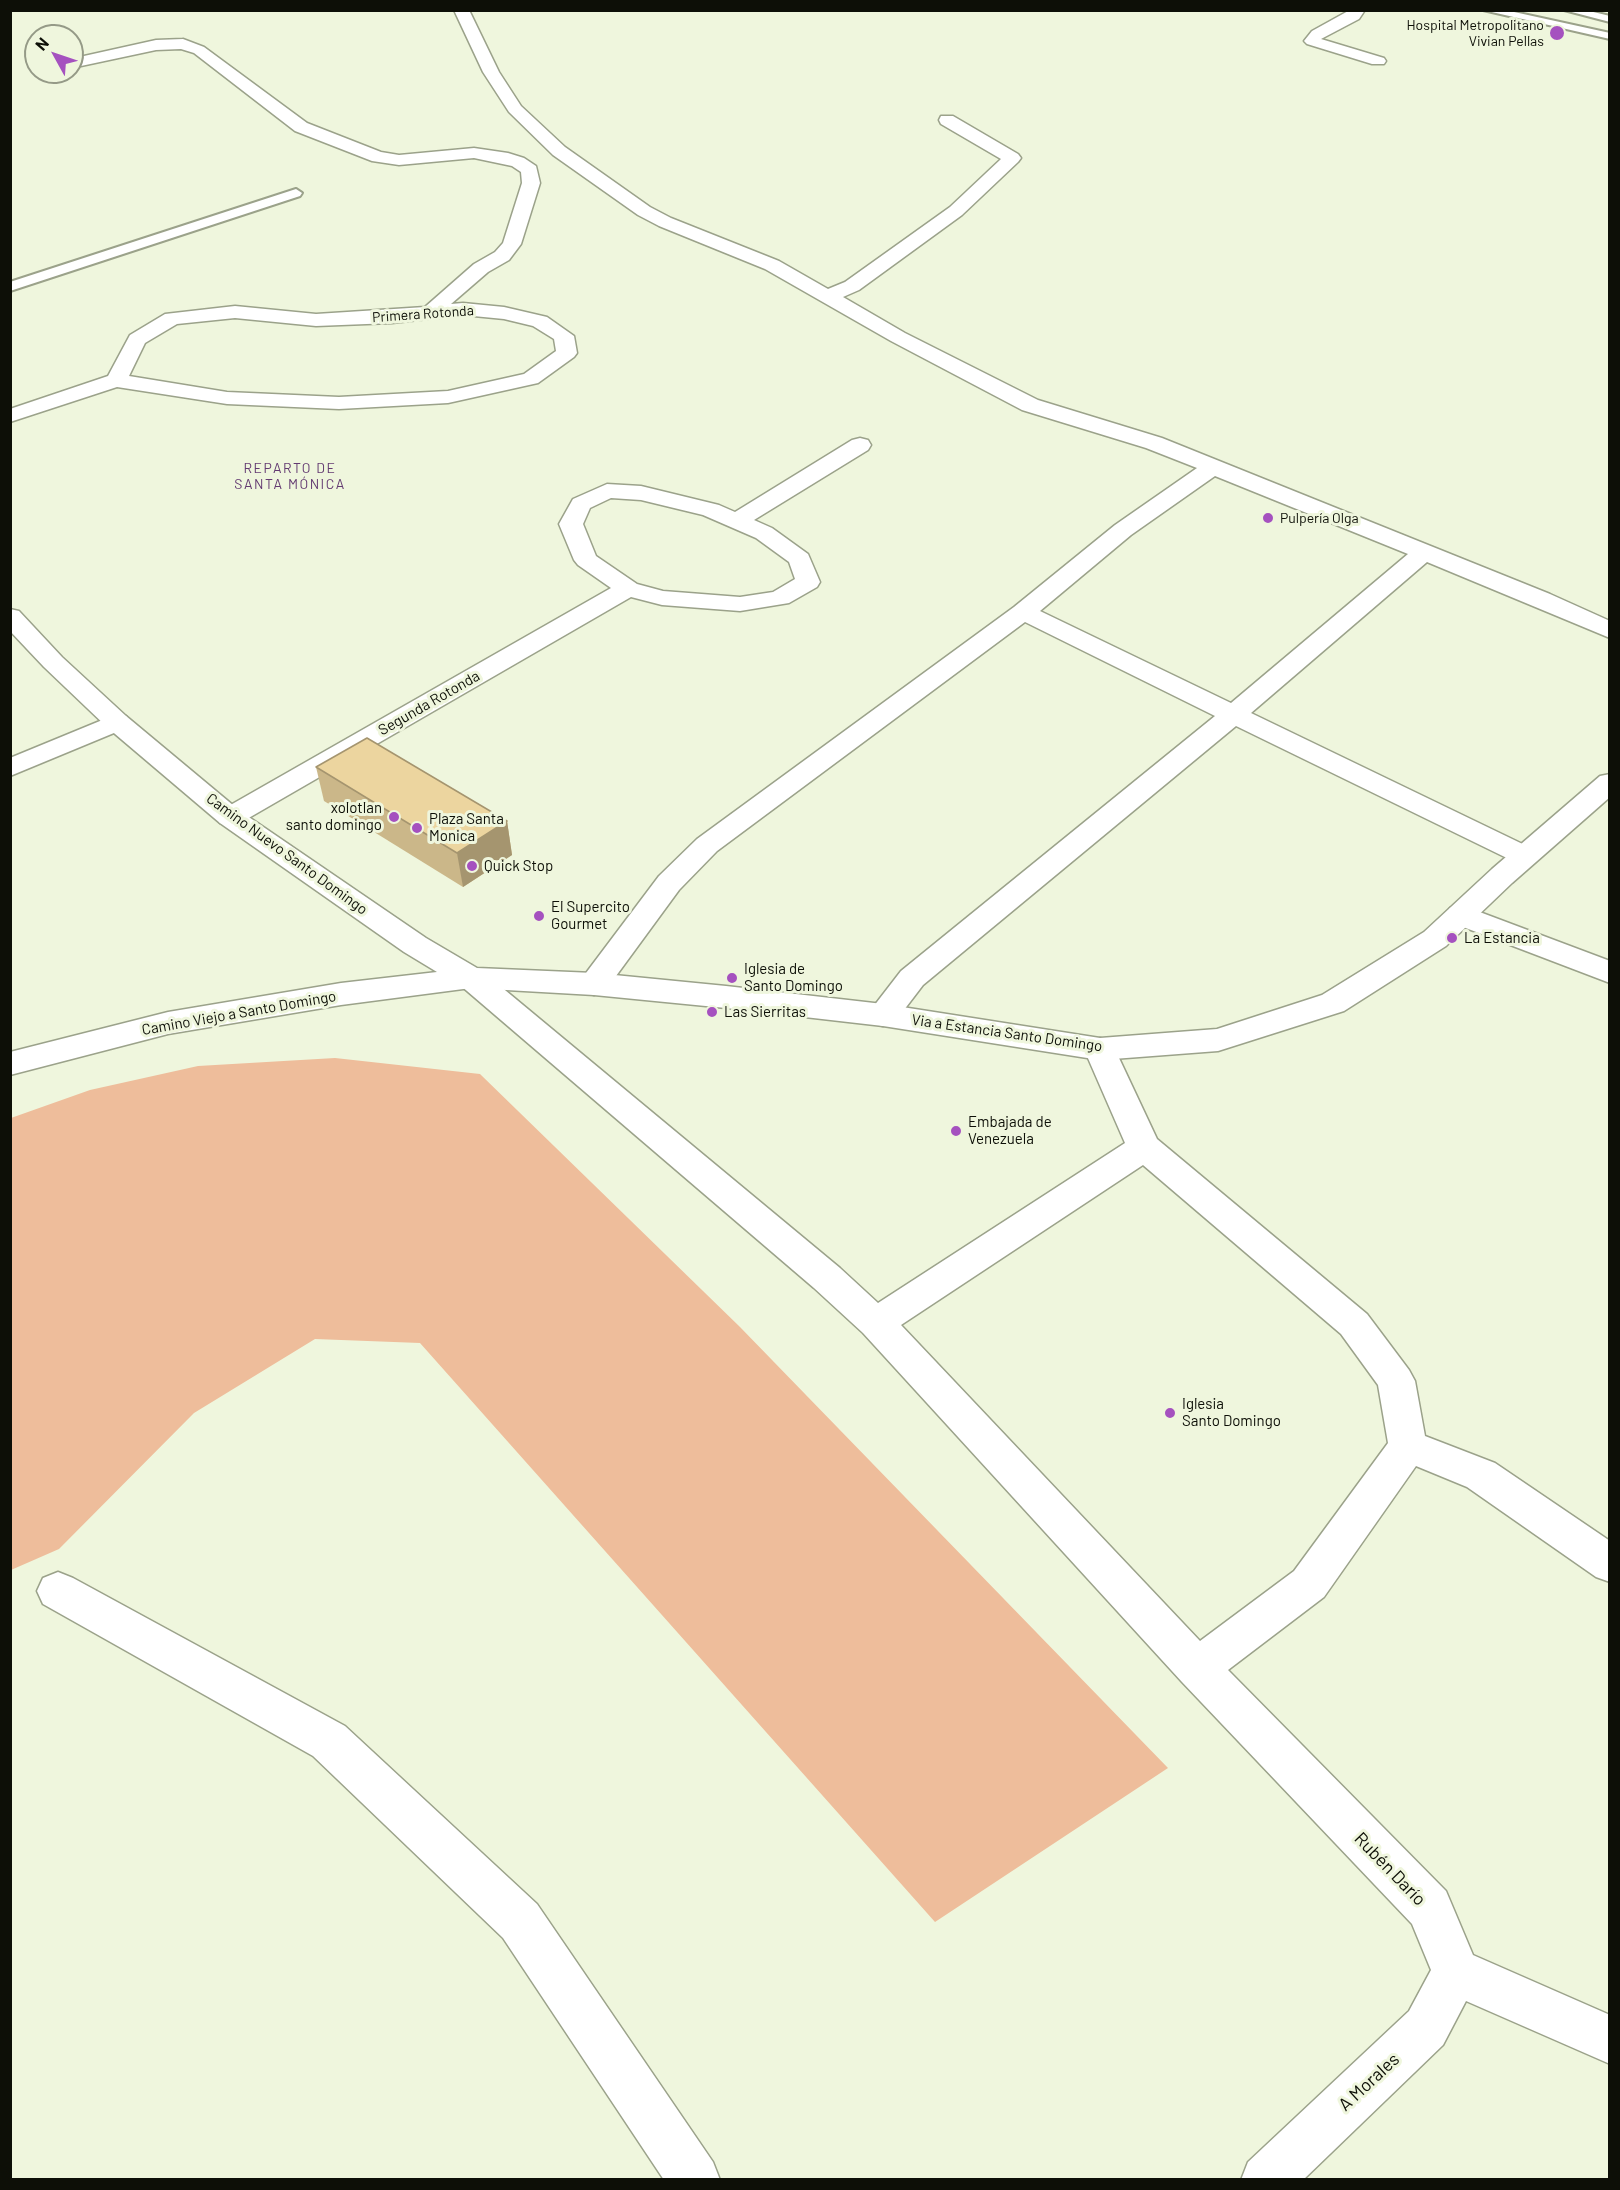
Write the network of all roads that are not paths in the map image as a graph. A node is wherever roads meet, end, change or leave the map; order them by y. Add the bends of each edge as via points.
1 (461, 10) edge
2 (1358, 10) edge
3 (1488, 10) edge
4 (1576, 11) edge
5 (1610, 19) edge
6 (1559, 26) junction
7 (1610, 36) edge
8 (84, 59) edge
9 (1378, 61) dead end
10 (947, 120) dead end
11 (296, 193) dead end
12 (10, 287) edge
13 (827, 297) junction
14 (430, 313) junction
15 (116, 380) junction
16 (10, 416) edge
17 (860, 445) dead end
18 (1213, 467) junction
19 (736, 520) junction
20 (1424, 552) junction
21 (628, 589) junction
22 (1023, 612) junction
23 (10, 616) edge
24 (1610, 631) edge
25 (1235, 713) junction
26 (117, 722) junction
27 (10, 768) edge
28 (1610, 783) edge
29 (230, 817) junction
30 (1525, 856) junction
31 (1461, 915) junction
32 (1610, 973) edge
33 (471, 978) junction
34 (594, 984) junction
35 (883, 1015) junction
36 (1100, 1049) junction
37 (10, 1064) edge
38 (1144, 1147) junction
39 (876, 1323) junction
40 (1408, 1446) junction
41 (1610, 1564) edge
42 (58, 1591) dead end
43 (1197, 1668) junction
44 (1456, 1972) junction
45 (1610, 2040) edge
46 (695, 2180) edge
47 (1266, 2180) edge

1 - 13 street via 491,72 515,109 559,151 644,211 772,265
2 - 9 street via 1354,16 1317,34 1312,41
3 - 6 lane
4 - 5 lane
4 - 6 lane
6 - 7 lane
8 - 14 street via 156,45 183,44 199,50 301,127 378,157 399,160 474,153 502,156 530,170 531,183 512,244
10 - 13 street via 1012,158 956,211 852,286
11 - 12 lane
13 - 18 street via 1030,405 1154,443
14 - 15 street, Primera Rotonda via 316,320 235,312 172,318 137,339
14 - 15 street, Primera Rotonda via 463,309 540,321 564,336 567,353 531,379 448,397 339,403 227,398
15 - 16 street, Primera Rotonda
17 - 19 street
18 - 20 street
18 - 22 street via 1124,530
19 - 21 street via 641,493 608,491 580,504 571,524 586,560
19 - 21 street via 764,533 800,560 808,582 780,598 740,604 662,598
20 - 24 street
20 - 25 street
21 - 29 street, Segunda Rotonda
22 - 25 street
22 - 34 street via 707,845 669,883
23 - 26 street, Camino Nuevo Santo Domingo
25 - 30 street
25 - 35 street via 912,978
26 - 27 street
26 - 29 street, Camino Nuevo Santo Domingo
28 - 30 street, Via a Estancia Santo Domingo
29 - 33 street, Camino Nuevo Santo Domingo via 415,945
30 - 31 street, Via a Estancia Santo Domingo
31 - 32 street
31 - 36 street, Via a Estancia Santo Domingo via 1435,939 1333,1004 1218,1040
33 - 34 street, Via a Estancia Santo Domingo
33 - 37 street, Camino Viejo a Santo Domingo via 341,994 168,1023
33 - 39 street, Camino Nuevo Santo Domingo
34 - 35 street, Via a Estancia Santo Domingo
35 - 36 street, Via a Estancia Santo Domingo
36 - 38 street
38 - 39 street
38 - 40 street via 1354,1324 1396,1381
39 - 43 street, Rubén Darío
40 - 41 street via 1481,1475
40 - 43 street via 1309,1584
42 - 46 street via 329,1741 520,1921
43 - 44 street, Rubén Darío via 1429,1908
44 - 45 street
44 - 47 street, A Morales via 1426,2028

